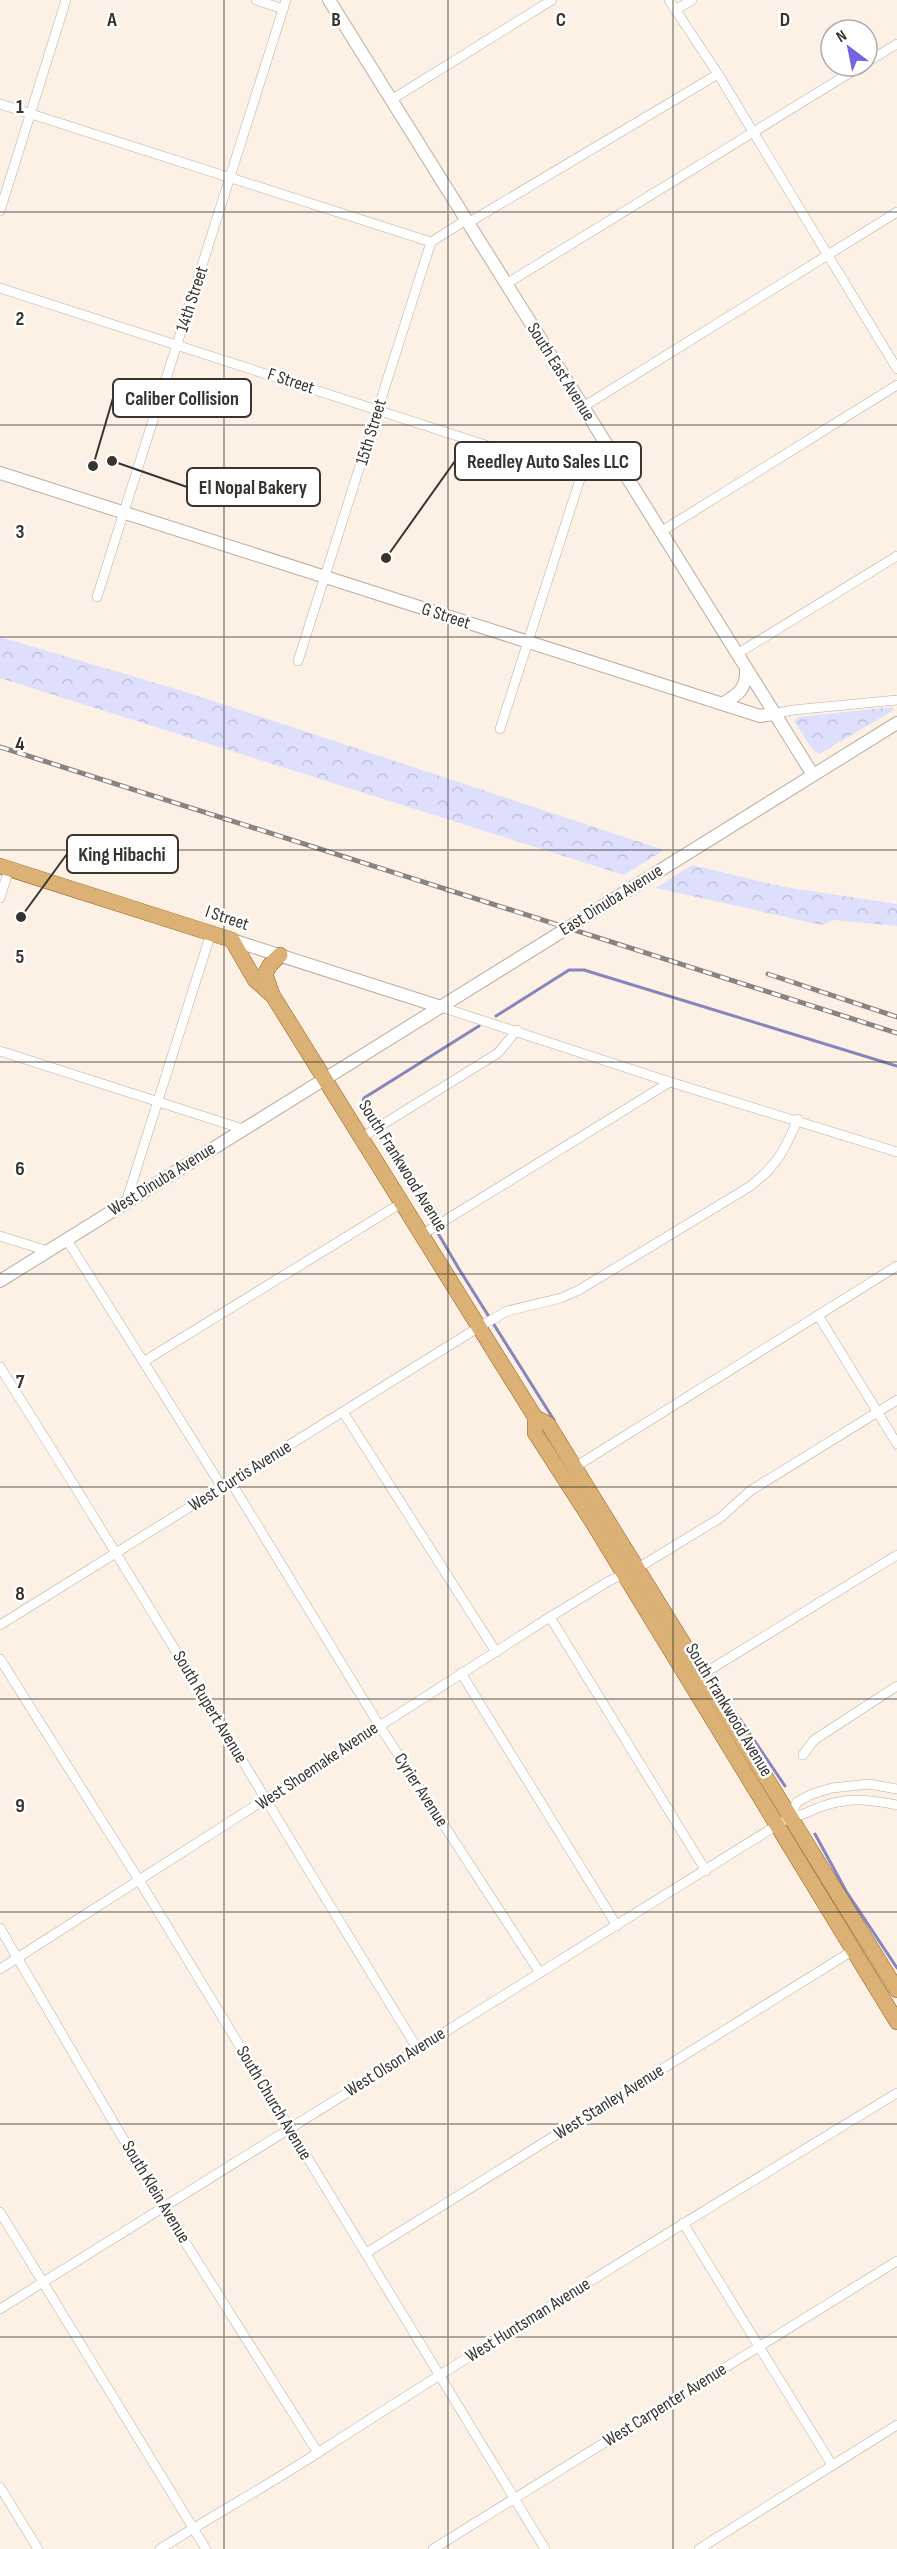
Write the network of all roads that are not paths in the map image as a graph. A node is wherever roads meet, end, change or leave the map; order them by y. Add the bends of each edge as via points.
1 (66, 0) edge
2 (255, 0) edge
3 (329, 0) edge
4 (552, 0) edge
5 (669, 0) edge
6 (692, 0) edge
7 (285, 4) edge
8 (675, 10) junction
9 (897, 44) edge
10 (879, 55) edge
11 (718, 74) junction
12 (841, 78) edge
13 (391, 100) junction
14 (0, 104) edge
15 (31, 113) junction
16 (753, 132) junction
17 (231, 177) junction
18 (0, 211) edge
19 (897, 212) edge
20 (467, 221) junction
21 (431, 242) junction
22 (827, 256) junction
23 (506, 284) junction
24 (0, 288) edge
25 (177, 345) junction
26 (897, 369) edge
27 (897, 385) edge
28 (583, 406) junction
29 (378, 409) junction
30 (613, 455) junction
31 (0, 473) edge
32 (581, 476) junction
33 (124, 512) junction
34 (662, 531) junction
35 (897, 556) edge
36 (325, 577) junction
37 (98, 597) dead end
38 (528, 643) junction
39 (737, 654) junction
40 (298, 661) dead end
41 (746, 668) junction
42 (897, 700) edge
43 (722, 704) junction
44 (774, 714) junction
45 (897, 723) edge
46 (500, 729) dead end
47 (813, 775) junction
48 (4, 867) edge
49 (0, 898) edge
50 (211, 933) junction
51 (232, 940) junction
52 (279, 955) junction
53 (273, 996) junction
54 (441, 1007) junction
55 (517, 1030) junction
56 (0, 1051) edge
57 (325, 1078) junction
58 (670, 1082) junction
59 (158, 1102) junction
60 (798, 1119) junction
61 (243, 1129) junction
62 (361, 1138) junction
63 (897, 1152) edge
64 (126, 1202) junction
65 (403, 1202) junction
66 (423, 1234) junction
67 (0, 1236) edge
68 (67, 1239) junction
69 (48, 1251) junction
70 (897, 1266) edge
71 (0, 1281) edge
72 (818, 1315) junction
73 (479, 1327) junction
74 (143, 1362) junction
75 (0, 1367) edge
76 (897, 1400) edge
77 (343, 1412) junction
78 (877, 1412) junction
79 (535, 1417) junction
80 (897, 1444) edge
81 (575, 1467) junction
82 (231, 1482) junction
83 (222, 1487) junction
84 (118, 1552) junction
85 (897, 1555) edge
86 (631, 1571) junction
87 (550, 1617) junction
88 (0, 1625) edge
89 (496, 1652) junction
90 (0, 1659) edge
91 (461, 1673) junction
92 (703, 1674) junction
93 (897, 1686) edge
94 (379, 1725) junction
95 (803, 1755) dead end
96 (897, 1789) edge
97 (265, 1801) junction
98 (897, 1805) edge
99 (790, 1817) junction
100 (776, 1826) junction
101 (706, 1871) junction
102 (139, 1880) junction
103 (617, 1926) junction
104 (0, 1928) edge
105 (852, 1951) junction
106 (19, 1958) junction
107 (0, 1969) edge
108 (540, 1973) junction
109 (897, 1990) edge
110 (897, 2022) edge
111 (417, 2048) junction
112 (897, 2093) edge
113 (289, 2128) junction
114 (163, 2207) junction
115 (0, 2212) edge
116 (683, 2223) junction
117 (366, 2253) junction
118 (897, 2261) edge
119 (42, 2282) junction
120 (0, 2308) edge
121 (759, 2346) junction
122 (439, 2375) junction
123 (897, 2425) edge
124 (318, 2453) junction
125 (832, 2465) junction
126 (0, 2487) edge
127 (514, 2498) junction
128 (193, 2528) junction
129 (38, 2549) edge
130 (160, 2549) edge
131 (206, 2549) edge
132 (433, 2549) edge
133 (545, 2549) edge
134 (699, 2549) edge

1 - 15 street
2 - 7 street
3 - 13 street, South East Avenue
4 - 13 street
5 - 8 street
6 - 8 street
7 - 17 street, 14th Street
8 - 11 street
9 - 10 street
11 - 16 street
11 - 20 street
12 - 16 street
13 - 20 street, South East Avenue
14 - 15 street
15 - 17 street
15 - 18 street
16 - 22 street
16 - 23 street
17 - 21 street
17 - 25 street, 14th Street
19 - 22 street
20 - 21 street
20 - 23 street, South East Avenue
21 - 29 street, 15th Street
22 - 26 street
22 - 28 street
23 - 28 street, South East Avenue
24 - 25 street, F Street
25 - 29 street, F Street
25 - 33 street, 14th Street
27 - 34 street
28 - 30 street, South East Avenue
29 - 32 street, F Street
29 - 36 street, 15th Street
30 - 32 street
30 - 34 street, South East Avenue
31 - 33 street, G Street
32 - 38 street
33 - 36 street, G Street
33 - 37 street, 14th Street
34 - 39 street, South East Avenue
35 - 39 street
36 - 38 street, G Street
36 - 40 street, 15th Street
38 - 43 street, G Street
38 - 46 street
39 - 41 street, South East Avenue
41 - 43 street via 744,688
41 - 44 street, South East Avenue
42 - 44 street, G Street
43 - 44 street, G Street via 760,716
44 - 47 street, South East Avenue
45 - 47 street, East Dinuba Avenue
47 - 54 street, East Dinuba Avenue
48 - 49 street
48 - 50 main road, I Street
50 - 51 main road, I Street
50 - 59 street
51 - 52 street, I Street
51 - 53 main road, South Frankwood Avenue via 255,980
52 - 53 main road via 265,974
52 - 54 street, I Street
53 - 57 main road, South Frankwood Avenue
54 - 55 street
54 - 57 street, East Dinuba Avenue
55 - 58 street
55 - 62 street via 498,1053
56 - 59 street
57 - 61 street, West Dinuba Avenue
57 - 62 main road, South Frankwood Avenue
58 - 60 street
58 - 66 street
59 - 61 street
59 - 64 street
60 - 63 street
60 - 73 street, West Curtis Avenue via 770,1172 749,1187 579,1290 507,1311
61 - 64 street, West Dinuba Avenue
62 - 65 main road, South Frankwood Avenue
64 - 68 street, West Dinuba Avenue
65 - 66 main road, South Frankwood Avenue
65 - 74 street
66 - 73 main road, South Frankwood Avenue
67 - 69 street
68 - 69 street, West Dinuba Avenue
68 - 74 street
69 - 71 street, West Dinuba Avenue
70 - 72 street
72 - 78 street
72 - 81 street
73 - 77 street, West Curtis Avenue
73 - 79 main road, South Frankwood Avenue
74 - 83 street
75 - 84 street, South Rupert Avenue
76 - 78 street, West Shoemake Avenue
77 - 82 street, West Curtis Avenue
77 - 89 street
78 - 80 street
78 - 86 street, West Shoemake Avenue via 750,1491 720,1518
79 - 81 main road, South Frankwood Avenue via 548,1424
79 - 86 main road, South Frankwood Avenue via 535,1432
81 - 86 main road, South Frankwood Avenue
82 - 83 street, West Curtis Avenue
82 - 94 street, Cyrier Avenue
83 - 84 street, West Curtis Avenue
84 - 88 street, West Curtis Avenue
84 - 97 street, South Rupert Avenue
85 - 92 street
86 - 87 street, West Shoemake Avenue
86 - 92 main road, South Frankwood Avenue
86 - 100 main road, South Frankwood Avenue
87 - 89 street, West Shoemake Avenue
87 - 101 street
89 - 91 street, West Shoemake Avenue
90 - 102 street, South Church Avenue
91 - 94 street, West Shoemake Avenue
91 - 103 street
92 - 99 main road, South Frankwood Avenue
93 - 95 street via 822,1734
94 - 97 street, West Shoemake Avenue
94 - 108 street, Cyrier Avenue
96 - 99 street via 869,1784 832,1788 797,1802
97 - 102 street, West Shoemake Avenue
97 - 111 street, South Rupert Avenue
98 - 99 street via 853,1799
99 - 100 street, West Olson Avenue
99 - 109 main road, South Frankwood Avenue
100 - 101 street, West Olson Avenue
100 - 105 main road, South Frankwood Avenue
101 - 103 street, West Olson Avenue
102 - 106 street, West Shoemake Avenue
102 - 113 street, South Church Avenue
103 - 108 street, West Olson Avenue
104 - 106 street, South Klein Avenue
105 - 110 main road, South Frankwood Avenue
105 - 117 street, West Stanley Avenue
106 - 107 street, West Shoemake Avenue
106 - 114 street, South Klein Avenue
108 - 111 street, West Olson Avenue
111 - 113 street, West Olson Avenue
112 - 116 street, West Huntsman Avenue
113 - 114 street, West Olson Avenue
113 - 117 street, South Church Avenue
114 - 119 street, West Olson Avenue
114 - 124 street, South Klein Avenue
115 - 119 street
116 - 121 street
116 - 122 street, West Huntsman Avenue
117 - 122 street, South Church Avenue
118 - 121 street, West Carpenter Avenue
119 - 120 street, West Olson Avenue
119 - 128 street
121 - 125 street
121 - 127 street, West Carpenter Avenue
122 - 124 street, West Huntsman Avenue
122 - 127 street, South Church Avenue
123 - 125 street
124 - 128 street, West Huntsman Avenue
125 - 134 street
126 - 129 street
127 - 132 street, West Carpenter Avenue
127 - 133 street, South Church Avenue
128 - 130 street, West Huntsman Avenue
128 - 131 street

